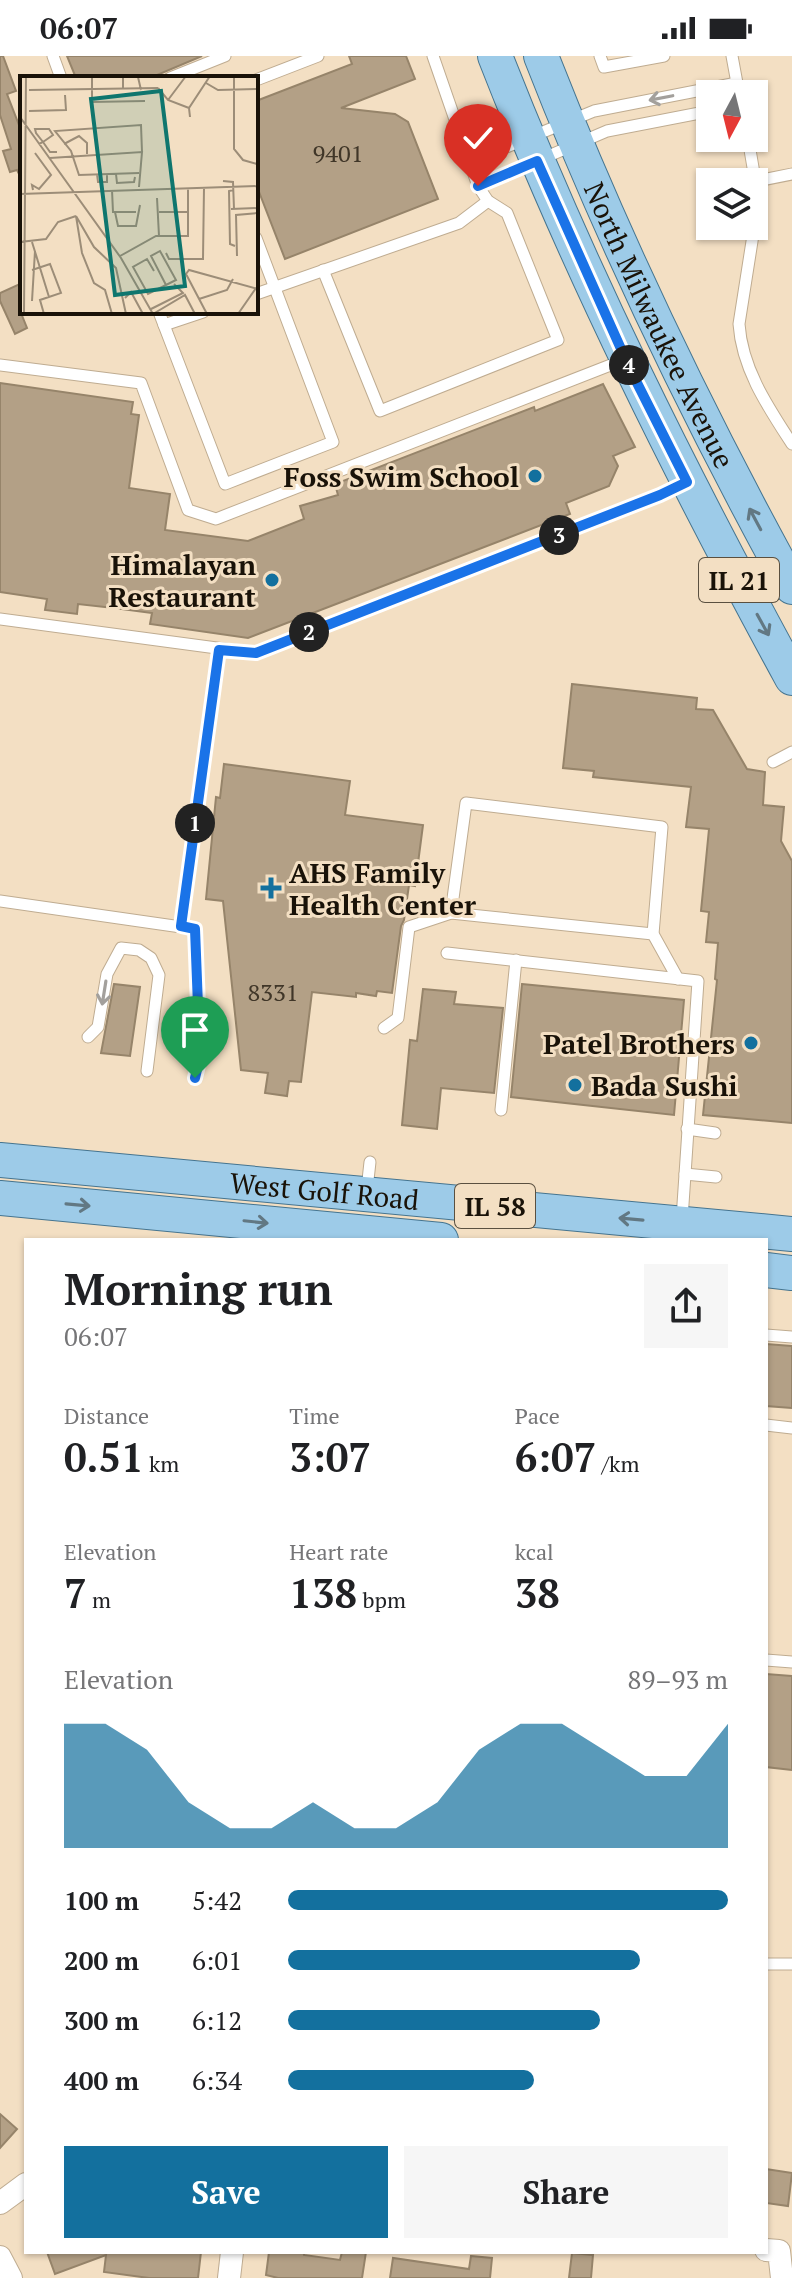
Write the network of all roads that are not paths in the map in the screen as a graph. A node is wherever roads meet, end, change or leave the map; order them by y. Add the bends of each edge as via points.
1 (53, 56) edge
2 (225, 56) edge
3 (318, 56) edge
4 (433, 56) edge
5 (495, 56) edge
6 (541, 56) edge
7 (600, 56) edge
8 (664, 56) edge
9 (732, 56) edge
10 (60, 76) edge
11 (175, 76) edge
12 (258, 79) edge
13 (736, 80) edge
14 (696, 95) edge
15 (696, 114) edge
16 (573, 133) junction
17 (533, 149) junction
18 (470, 162) junction
19 (792, 174) edge
20 (768, 179) edge
21 (478, 186) junction
22 (488, 201) junction
23 (752, 240) edge
24 (258, 244) edge
25 (323, 270) junction
26 (273, 288) junction
27 (258, 293) edge
28 (160, 314) edge
29 (197, 314) edge
30 (164, 325) junction
31 (626, 359) junction
32 (0, 365) edge
33 (792, 444) edge
34 (687, 482) junction
35 (792, 587) edge
36 (0, 619) edge
37 (219, 650) junction
38 (792, 678) edge
39 (792, 752) edge
40 (773, 762) dead end
41 (0, 901) edge
42 (451, 913) junction
43 (181, 926) junction
44 (653, 934) junction
45 (447, 953) dead end
46 (516, 960) junction
47 (678, 979) junction
48 (384, 1028) dead end
49 (88, 1037) dead end
50 (147, 1071) dead end
51 (195, 1078) dead end
52 (501, 1110) dead end
53 (687, 1129) junction
54 (715, 1133) dead end
55 (0, 1160) edge
56 (685, 1174) junction
57 (716, 1177) dead end
58 (0, 1198) edge
59 (681, 1234) edge
60 (792, 1234) edge
61 (370, 1237) edge
62 (394, 1238) edge
63 (768, 1270) edge
64 (792, 1273) edge
65 (768, 1335) edge
66 (792, 1337) edge
67 (768, 1425) edge
68 (792, 1428) edge
69 (768, 1660) edge
70 (792, 1662) edge
71 (768, 1964) edge
72 (792, 1964) edge
73 (24, 2185) edge
74 (0, 2203) edge
75 (768, 2250) edge
76 (232, 2254) edge
77 (0, 2257) edge
78 (11, 2278) edge
79 (229, 2278) edge
80 (782, 2278) edge

1 - 10 lane
2 - 11 lane
3 - 12 lane
4 - 18 lane
5 - 17 main road, North Milwaukee Avenue / IL 21
6 - 16 main road, North Milwaukee Avenue / IL 21
7 - 8 lane via 604,67
9 - 13 lane
14 -> 16 lane via 594,111
15 - 16 lane
16 - 17 lane
16 - 17 lane
35 -> 16 main road, North Milwaukee Avenue / IL 21 via 669,346
17 - 18 lane
17 - 21 lane
17 - 31 main road, North Milwaukee Avenue / IL 21
18 - 21 lane
19 - 20 lane
21 - 22 lane
22 - 25 lane via 459,223
22 - 25 lane via 507,213 558,340 380,411
23 - 33 lane via 740,338 768,407
24 - 26 lane
25 - 26 lane
26 - 27 lane
26 - 30 lane via 333,442 225,484
28 - 30 lane
29 - 30 lane
31 - 32 lane via 216,519 188,510 141,383
31 - 34 main road, North Milwaukee Avenue / IL 21
34 - 37 lane via 256,653
34 -> 38 main road, North Milwaukee Avenue / IL 21
36 - 37 lane
37 - 43 lane
39 - 40 lane
41 - 43 lane
42 - 44 lane
42 - 44 lane via 466,803 662,827
42 - 48 lane via 409,927 398,1018
43 - 51 lane via 195,929 200,1057
44 - 47 lane
45 - 46 lane
46 - 47 lane
46 - 52 lane
47 - 53 lane via 698,981
50 -> 49 lane via 159,975 151,958 139,950 121,948 111,962 98,1027
53 - 54 lane
53 - 56 lane
59 -> 55 main road, West Golf Road / IL 58 via 369,1178
56 - 57 lane
56 - 59 lane
58 -> 61 main road, West Golf Road / IL 58
59 - 60 main road, West Golf Road / IL 58
61 - 62 main road, West Golf Road / IL 58
63 - 64 main road
65 - 66 lane
67 - 68 lane
69 - 70 lane
71 - 72 lane
73 - 74 street
75 - 80 street via 779,2251
76 - 79 street
77 - 78 street

